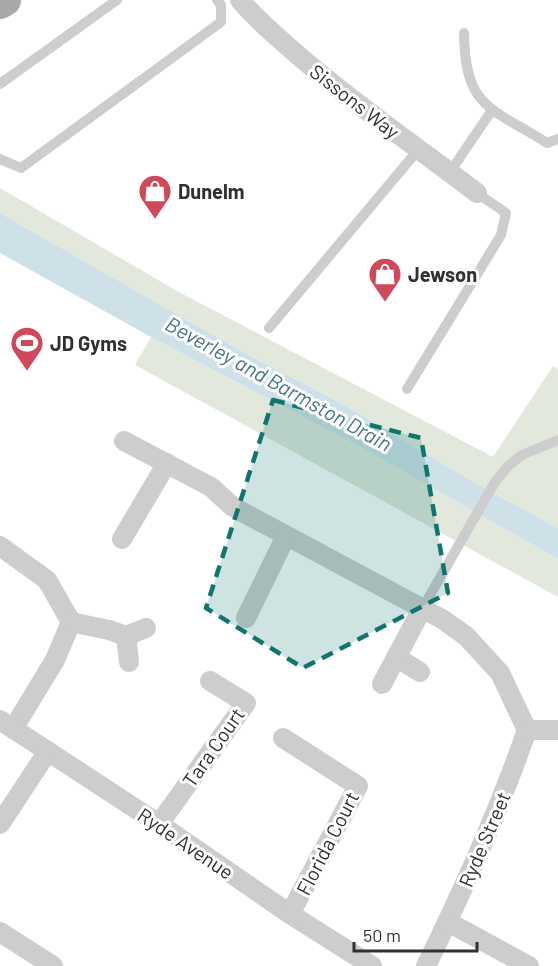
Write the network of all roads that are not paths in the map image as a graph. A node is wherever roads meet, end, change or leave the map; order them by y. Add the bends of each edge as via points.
1 (4, 0) edge
2 (117, 0) edge
3 (217, 0) edge
4 (240, 0) edge
5 (0, 3) edge
6 (464, 33) dead end
7 (0, 84) edge
8 (492, 110) junction
9 (558, 139) edge
10 (418, 150) junction
11 (0, 159) edge
12 (450, 172) junction
13 (477, 193) joint
14 (269, 328) dead end
15 (407, 389) dead end
16 (558, 440) edge
17 (124, 441) dead end
18 (167, 464) junction
19 (286, 536) junction
20 (122, 539) dead end
21 (0, 546) edge
22 (422, 609) junction
23 (246, 618) dead end
24 (71, 622) junction
25 (146, 628) dead end
26 (126, 636) junction
27 (396, 657) junction
28 (129, 662) dead end
29 (420, 672) dead end
30 (210, 681) dead end
31 (382, 684) dead end
32 (7, 724) edge
33 (527, 730) junction
34 (558, 730) edge
35 (284, 738) dead end
36 (48, 751) junction
37 (0, 824) edge
38 (159, 824) junction
39 (290, 914) junction
40 (448, 922) junction
41 (0, 932) edge
42 (53, 966) edge
43 (372, 966) edge
44 (426, 966) edge
45 (530, 966) edge

1 - 5 main road
2 - 7 lane
3 - 11 lane via 221,5 221,22 142,81 21,168
4 - 10 street, Sissons Way via 255,18 320,74
6 - 8 lane via 471,86
8 - 9 lane via 547,143
8 - 12 lane
10 - 12 street, Sissons Way
10 - 14 lane
12 - 13 street, Sissons Way
13 - 15 lane via 506,213 501,235
16 - 22 lane via 522,455 495,482
17 - 18 street
18 - 19 street via 211,487 233,507
18 - 20 street
19 - 22 street
19 - 23 street
21 - 24 street via 47,579
22 - 27 street
22 - 33 street via 466,636 500,673
24 - 26 street
24 - 32 street via 55,660
25 - 26 street
26 - 28 street
27 - 29 street
27 - 31 street
30 - 38 street, Tara Court via 246,703
32 - 36 street, Ryde Avenue
33 - 34 street
33 - 40 street, Ryde Street via 511,777
35 - 39 street, Florida Court via 358,786
36 - 37 street
36 - 38 street, Ryde Avenue
38 - 39 street, Ryde Avenue
39 - 43 street, Ryde Avenue
40 - 44 street, Ryde Street
40 - 45 street
41 - 42 street

